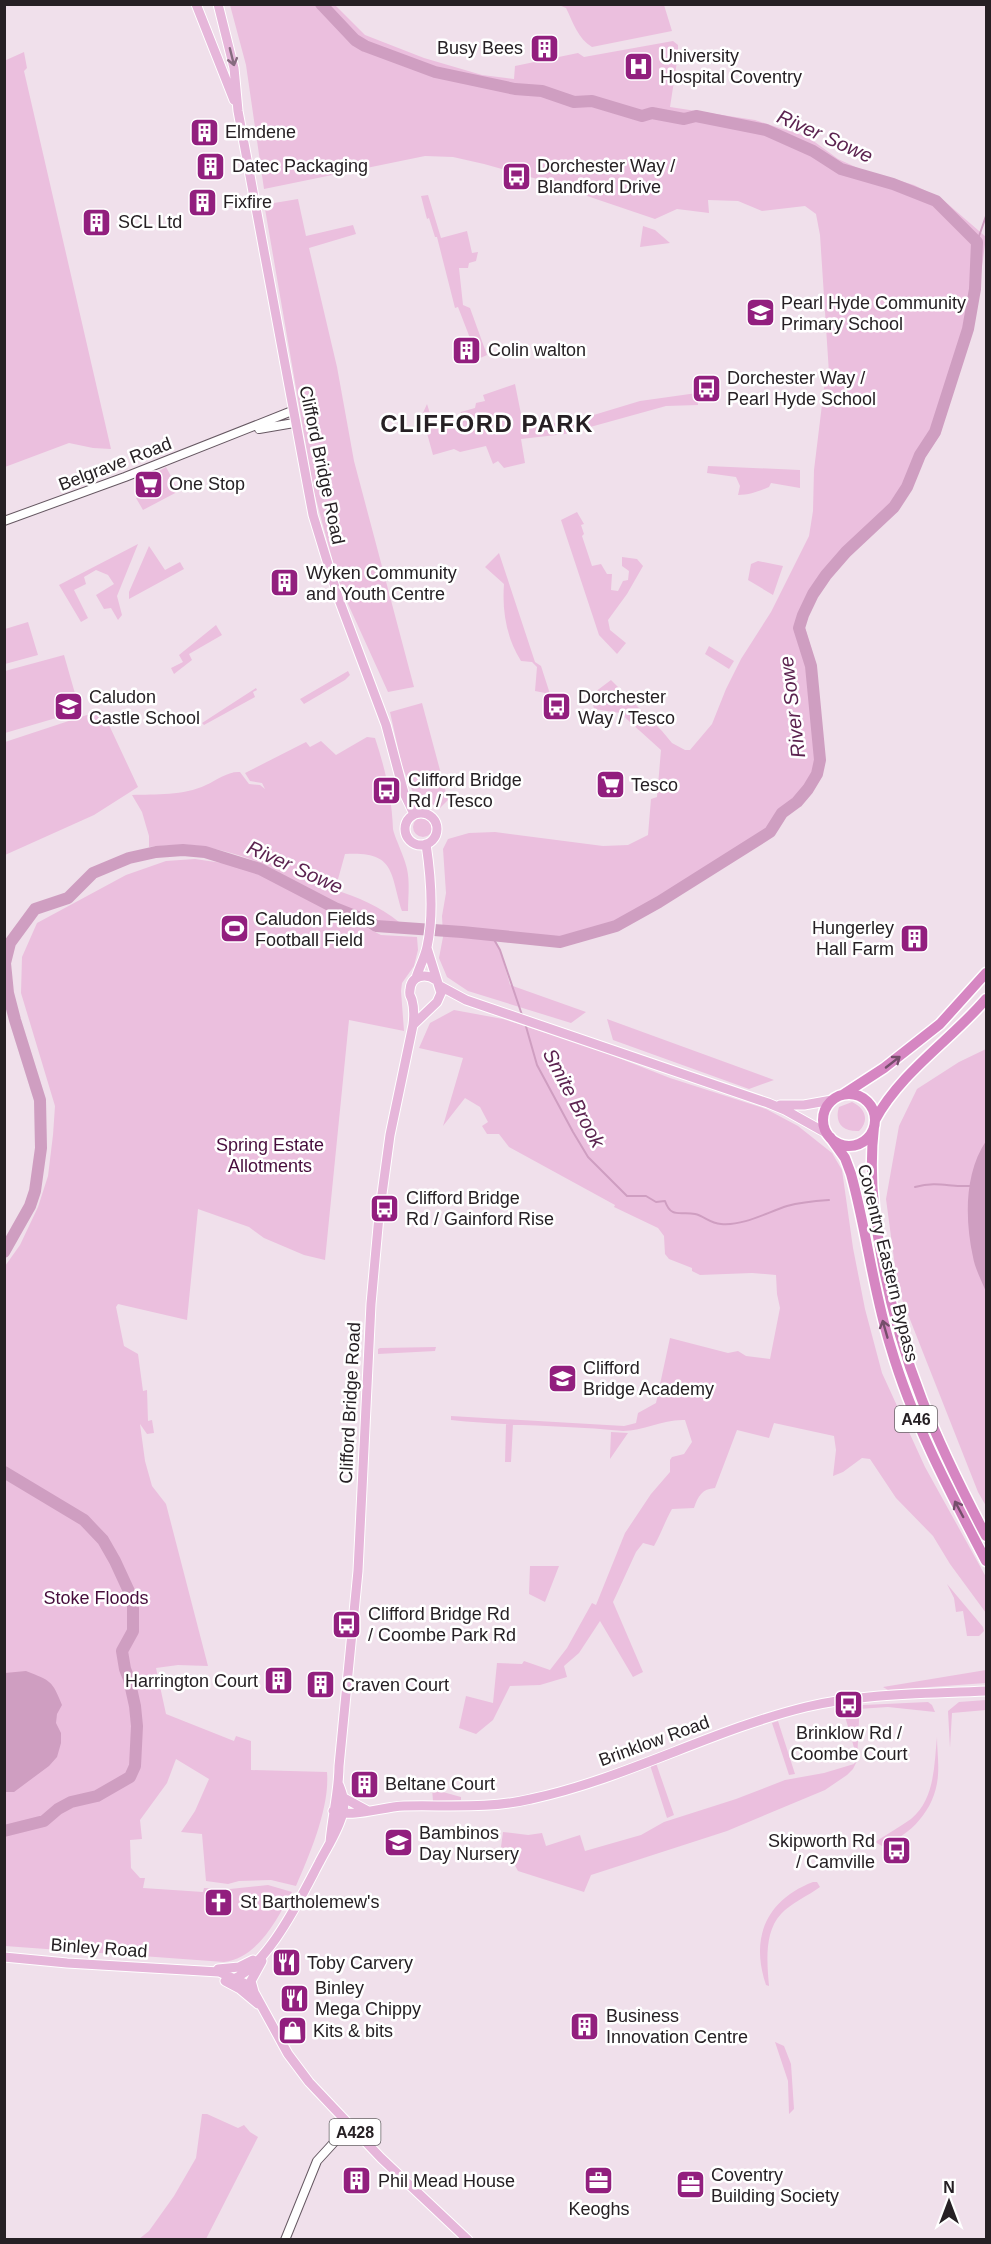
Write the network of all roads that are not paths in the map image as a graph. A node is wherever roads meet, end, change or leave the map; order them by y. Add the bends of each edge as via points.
1 (196, 4) edge
2 (218, 4) edge
3 (238, 111) junction
4 (292, 411) junction
5 (294, 423) junction
6 (236, 433) junction
7 (4, 521) edge
8 (414, 814) junction
9 (426, 844) junction
10 (427, 948) junction
11 (987, 973) edge
12 (416, 978) junction
13 (438, 983) junction
14 (987, 999) edge
15 (412, 1000) junction
16 (466, 1000) junction
17 (434, 1004) junction
18 (413, 1025) junction
19 (844, 1094) junction
20 (832, 1100) junction
21 (768, 1103) junction
22 (874, 1123) junction
23 (829, 1136) junction
24 (987, 1536) edge
25 (987, 1561) edge
26 (987, 1691) edge
27 (339, 1785) junction
28 (344, 1798) junction
29 (368, 1811) junction
30 (338, 1813) junction
31 (269, 1947) junction
32 (4, 1957) edge
33 (239, 1967) junction
34 (191, 1971) junction
35 (233, 1982) junction
36 (255, 1994) junction
37 (261, 2008) junction
38 (349, 2126) junction
39 (285, 2240) edge
40 (468, 2240) edge

1 - 3 main road, Clifford Bridge Road
2 -> 3 main road, Clifford Bridge Road via 234,68
3 - 4 main road, Clifford Bridge Road
4 - 5 main road, Clifford Bridge Road
4 - 6 street, Belgrave Road
5 - 6 street, Belgrave Road
5 - 8 main road, Clifford Bridge Road via 323,551
6 - 7 street, Belgrave Road
8 - 9 main road via 406,822 406,836 413,843
8 - 9 main road via 434,818 436,835
9 - 10 main road via 430,918
10 - 12 main road
10 - 13 main road
19 -> 11 highway via 940,1024
12 - 13 main road via 427,975
12 - 15 main road via 410,987
13 - 16 main road
13 - 17 main road via 440,995
14 - 22 highway, Coventry Eastern Bypass / A46 via 889,1097
15 - 17 main road via 420,1006
15 - 18 main road, Clifford Bridge Road
16 - 17 main road via 447,999
16 - 21 main road
17 - 18 main road
18 - 27 main road, Clifford Bridge Road via 387,1152 376,1239 358,1571
19 - 20 highway
19 - 22 highway via 867,1101 873,1109
20 - 21 main road via 804,1105
20 - 23 highway via 823,1116
21 - 23 main road
22 - 23 highway via 867,1138 855,1144 842,1144
22 - 24 highway, Coventry Eastern Bypass / A46 via 873,1200 897,1327 934,1432
25 -> 23 highway, Coventry Eastern Bypass / A46 via 947,1485 900,1378 880,1311 851,1174
26 - 29 main road, Brinklow Road via 846,1700 805,1708 531,1799 472,1807 400,1806
27 - 28 main road, Clifford Bridge Road
27 - 30 main road, Clifford Bridge Road
28 - 29 main road
28 - 30 main road, Clifford Bridge Road
29 - 30 main road, Brinklow Road
30 - 31 main road, Clifford Bridge Road via 330,1843
31 - 33 main road
31 - 35 main road
31 - 36 main road via 251,1981
32 - 34 main road, Binley Road / A428
33 - 34 main road
33 - 35 main road
34 - 35 main road, Binley Road / A428 via 219,1972
35 - 36 main road, A428 via 244,1983
35 - 37 main road, A428
36 - 37 main road, A428
37 - 38 main road, A428 via 288,2054
38 - 39 street via 317,2161
38 - 40 main road, A428

